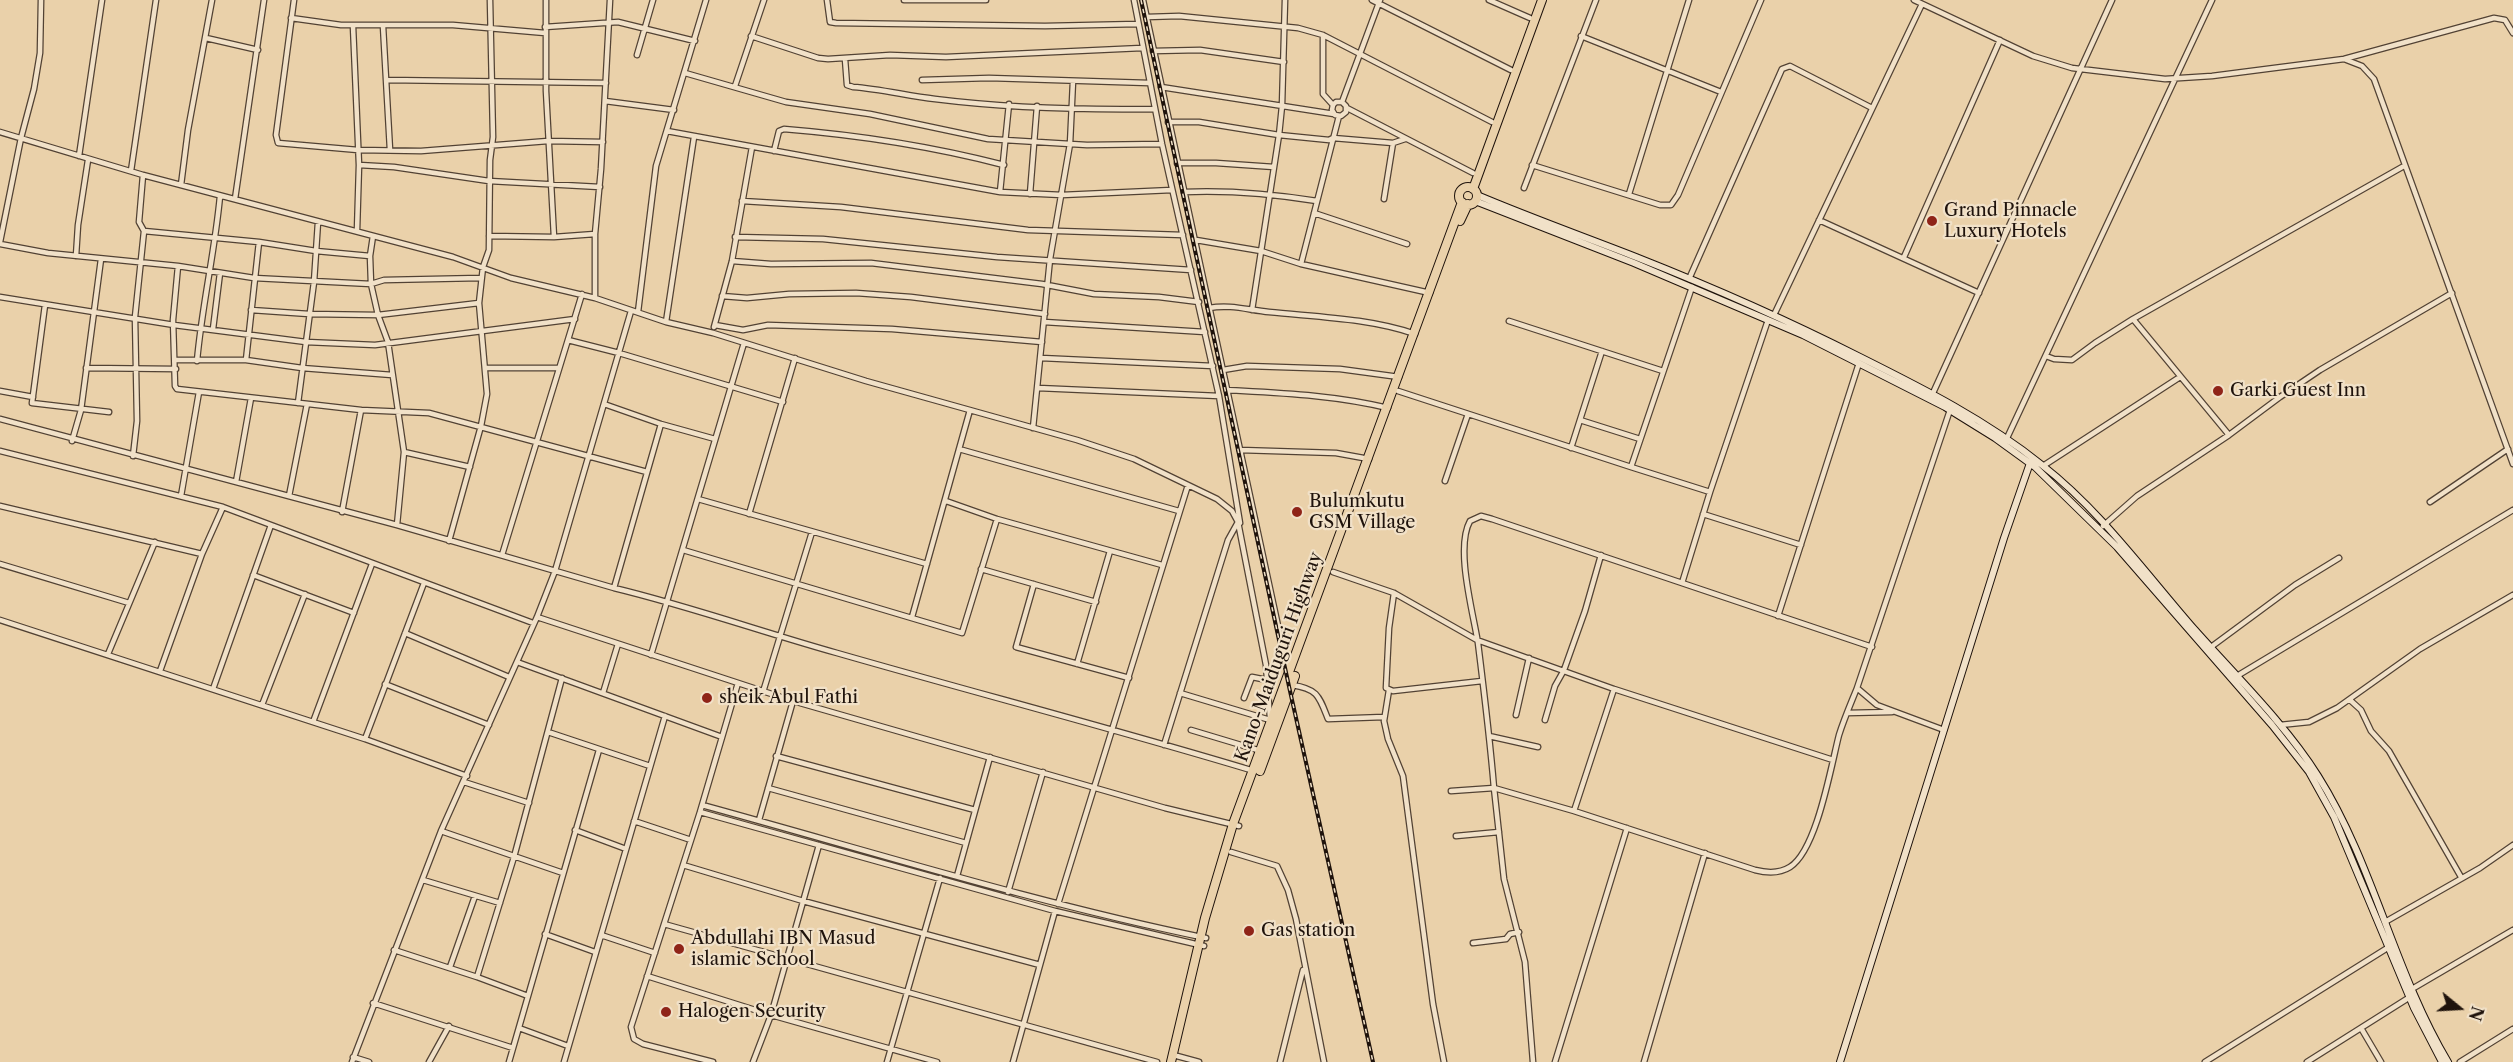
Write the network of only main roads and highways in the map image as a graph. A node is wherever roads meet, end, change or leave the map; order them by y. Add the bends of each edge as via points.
1 (1536, 0) edge
2 (1542, 0) edge
3 (1470, 196) junction
4 (1423, 318) junction
5 (1236, 825) junction
6 (1203, 942) junction
7 (1174, 1060) edge

1 - 3 highway, Kano-Maiduguri Highway via 1473,173
2 - 3 highway, Kano-Maiduguri Highway
3 - 4 highway, Kano-Maiduguri Highway
3 - 4 highway, Kano-Maiduguri Highway
4 - 5 highway, Kano-Maiduguri Highway via 1292,685
4 - 5 highway, Kano-Maiduguri Highway via 1270,724
5 - 6 highway, Kano-Maiduguri Highway
5 - 6 highway, Kano-Maiduguri Highway
6 - 7 highway, Kano-Maiduguri Highway

